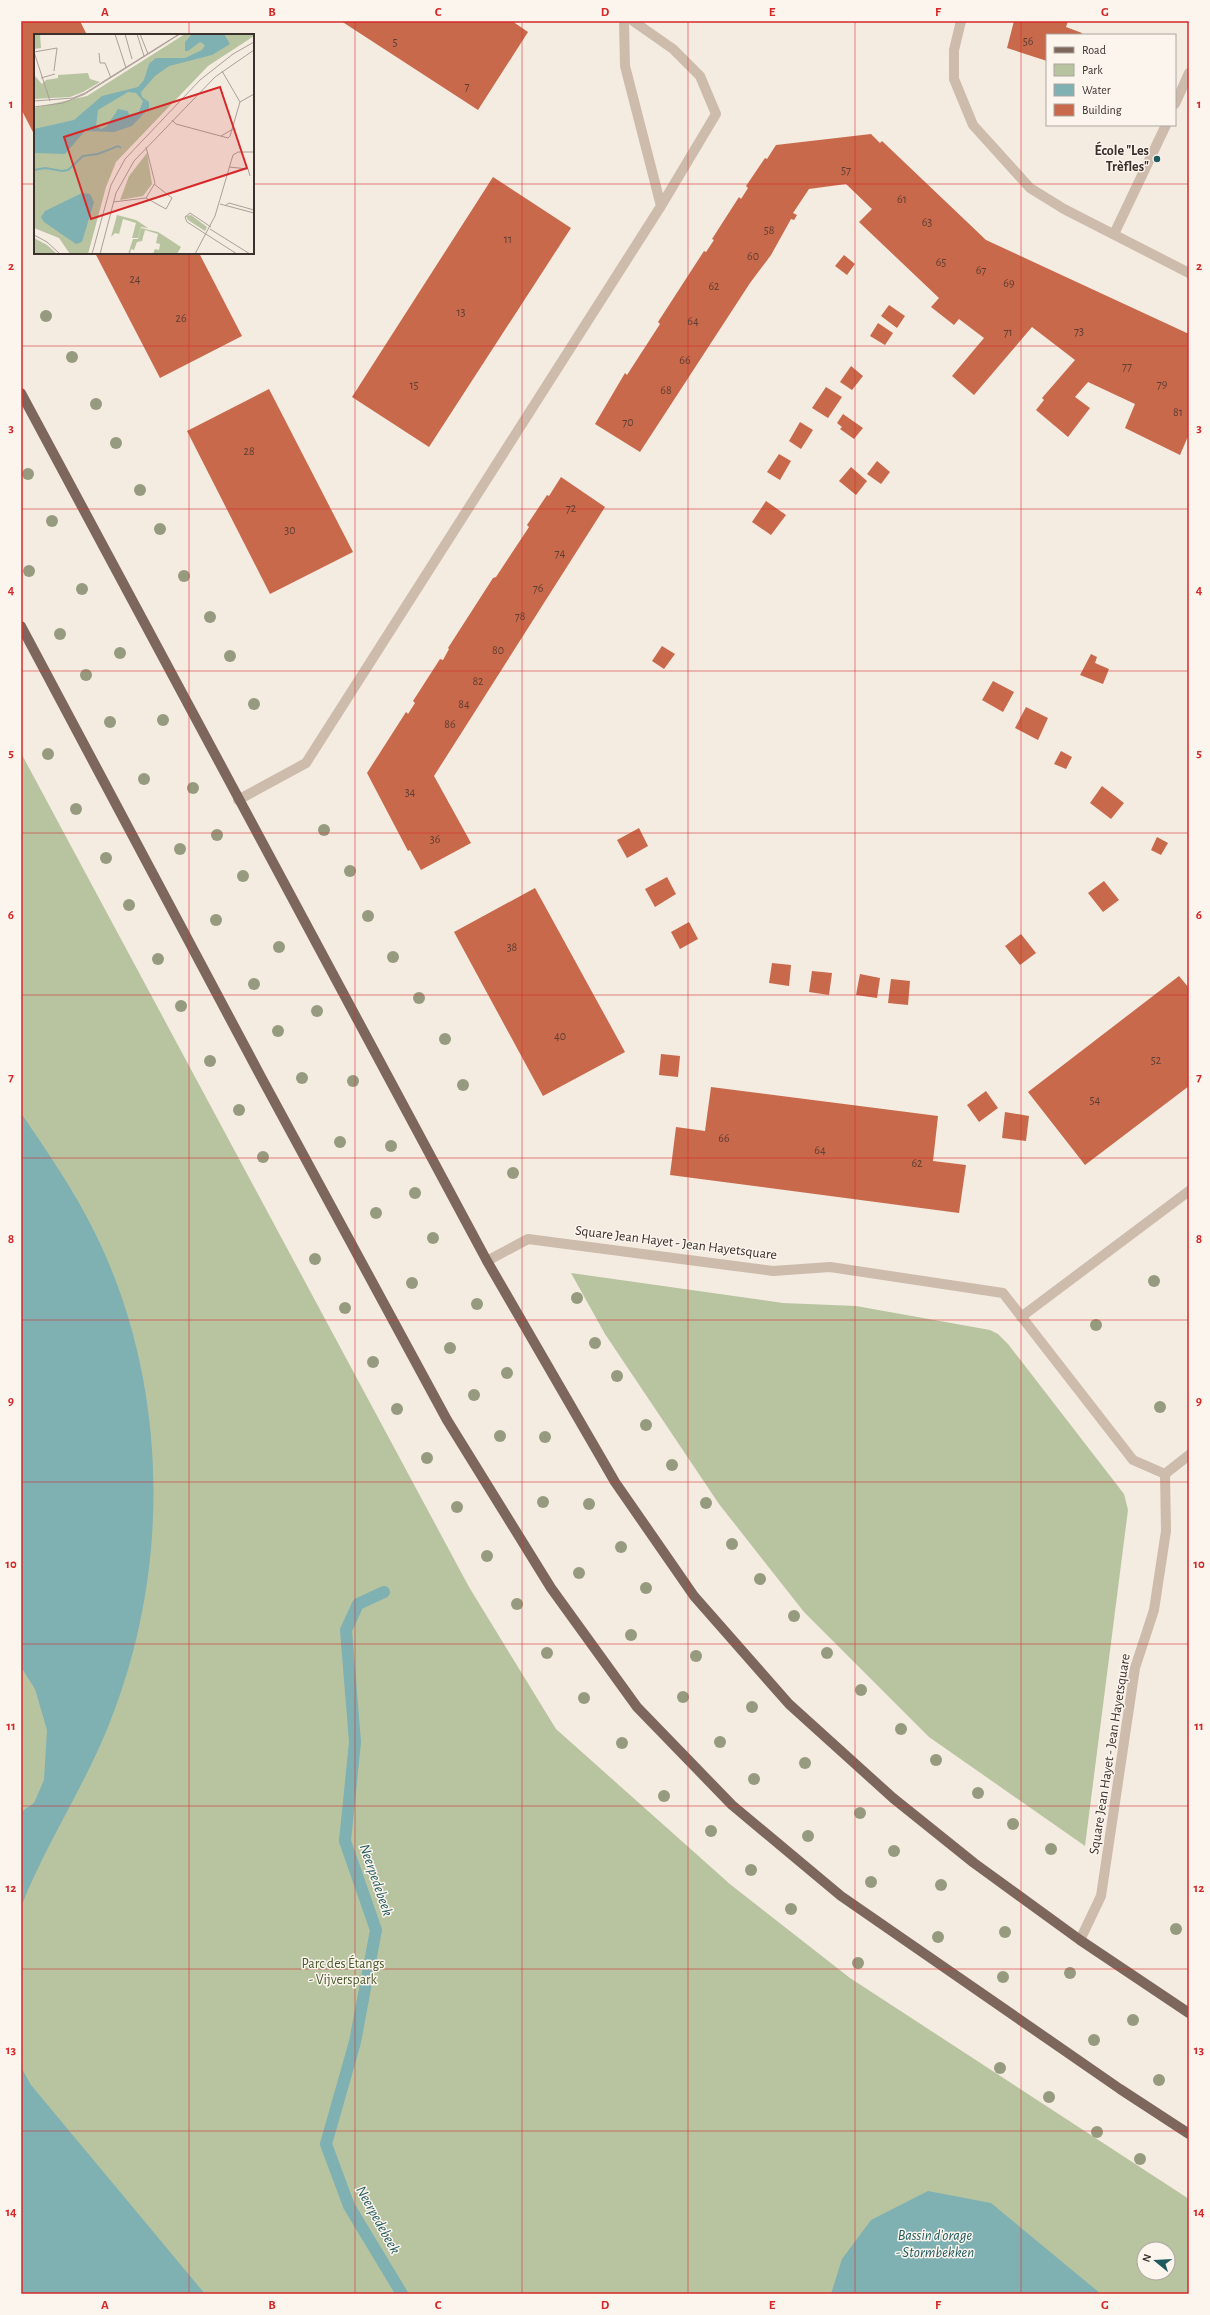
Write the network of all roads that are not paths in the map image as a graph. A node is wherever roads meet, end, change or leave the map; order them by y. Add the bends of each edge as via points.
1 (624, 21) edge
2 (633, 21) edge
3 (961, 21) edge
4 (1189, 73) edge
5 (1176, 102) edge
6 (1166, 126) edge
7 (661, 206) junction
8 (1114, 234) junction
9 (1189, 273) edge
10 (21, 393) edge
11 (21, 626) edge
12 (238, 800) junction
13 (1189, 1191) edge
14 (487, 1261) junction
15 (1021, 1317) junction
16 (1189, 1455) edge
17 (1165, 1474) junction
18 (1080, 1940) junction
19 (1189, 2013) edge
20 (1189, 2134) edge

1 - 7 street via 625,66
2 - 7 street via 673,49 700,76 716,114
3 - 8 street via 954,50 954,79 973,125 1030,188 1064,209
4 - 5 street
6 - 8 street
7 - 12 street via 306,763
8 - 9 street
10 - 12 main road
11 - 20 main road via 447,1420 550,1588 637,1707 732,1805 841,1896
12 - 14 main road
13 - 15 street
14 - 15 street, Square Jean Hayet - Jean Hayetsquare via 528,1239 773,1271 830,1267 1003,1293
14 - 18 main road via 614,1482 699,1602 789,1704 893,1798 974,1863
15 - 17 street, Square Jean Hayet - Jean Hayetsquare via 1133,1460
16 - 17 street
17 - 18 street, Square Jean Hayet - Jean Hayetsquare via 1166,1531 1154,1610 1135,1668 1101,1896
18 - 19 main road

